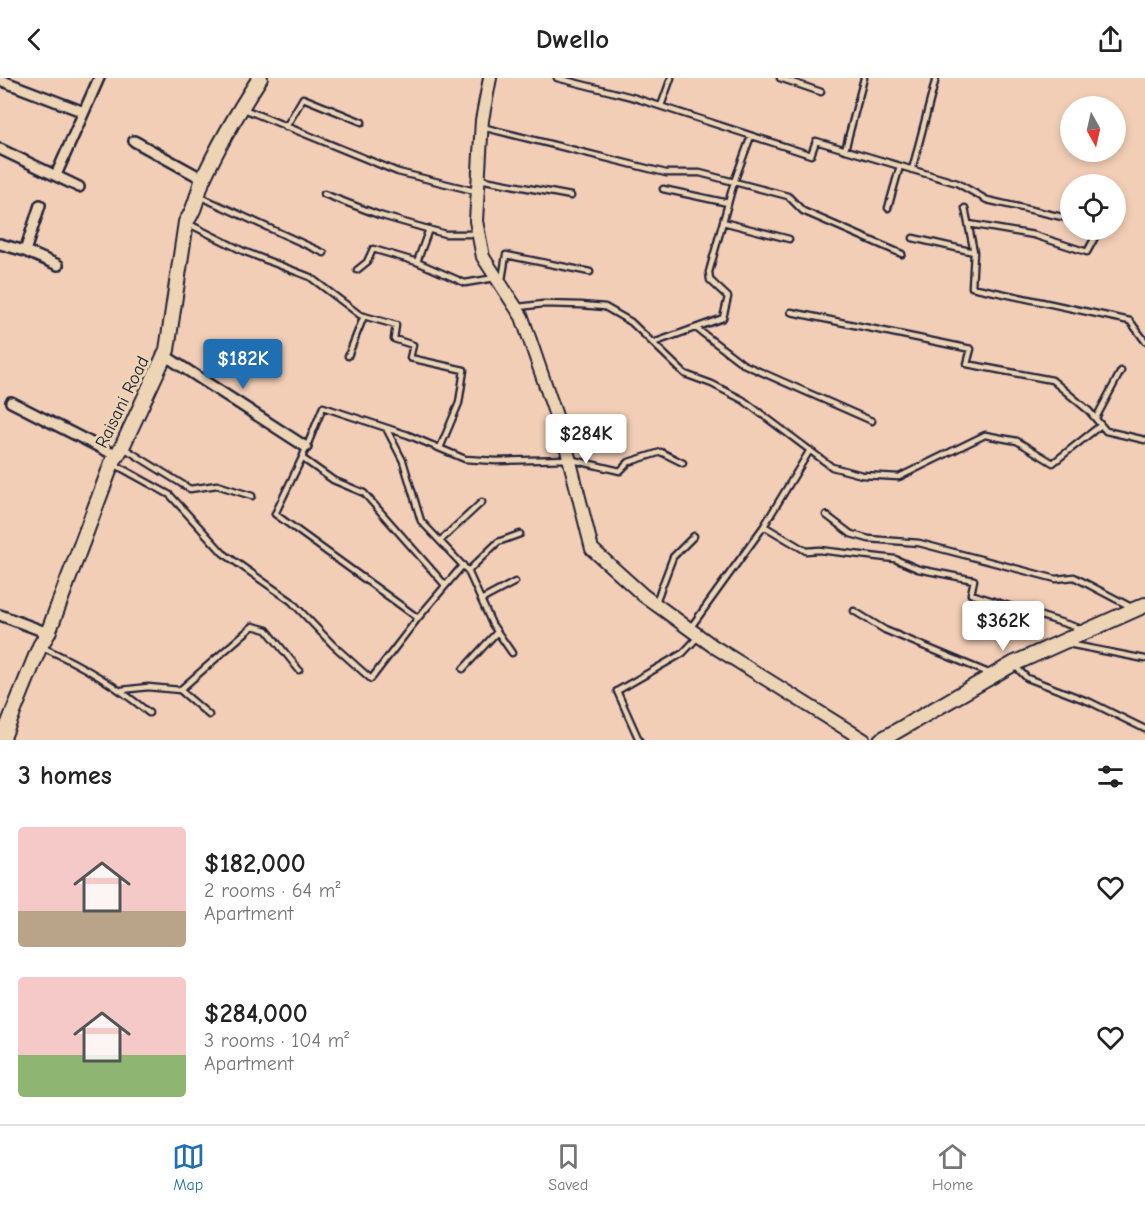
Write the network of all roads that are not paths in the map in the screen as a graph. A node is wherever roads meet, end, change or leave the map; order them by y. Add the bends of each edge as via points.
1 (99, 78) edge
2 (260, 78) edge
3 (490, 78) edge
4 (557, 78) edge
5 (671, 78) edge
6 (780, 78) edge
7 (864, 78) edge
8 (936, 78) edge
9 (0, 80) edge
10 (821, 92) dead end
11 (661, 106) junction
12 (240, 107) junction
13 (84, 112) junction
14 (362, 122) dead end
15 (286, 127) junction
16 (482, 128) junction
17 (751, 135) junction
18 (134, 141) dead end
19 (0, 149) edge
20 (845, 150) junction
21 (900, 166) junction
22 (912, 170) junction
23 (56, 175) junction
24 (203, 180) junction
25 (734, 182) junction
26 (478, 186) junction
27 (80, 187) dead end
28 (663, 189) dead end
29 (324, 194) dead end
30 (198, 196) junction
31 (571, 196) dead end
32 (728, 203) junction
33 (40, 205) dead end
34 (888, 208) dead end
35 (965, 208) dead end
36 (1060, 217) edge
37 (186, 222) junction
38 (723, 222) junction
39 (969, 224) junction
40 (429, 229) junction
41 (479, 235) junction
42 (789, 238) dead end
43 (913, 238) dead end
44 (1093, 240) edge
45 (0, 244) edge
46 (25, 251) junction
47 (974, 252) junction
48 (324, 253) dead end
49 (902, 254) dead end
50 (417, 262) junction
51 (58, 265) dead end
52 (357, 270) dead end
53 (590, 272) dead end
54 (500, 281) junction
55 (516, 307) junction
56 (791, 312) dead end
57 (363, 316) junction
58 (696, 328) junction
59 (1145, 341) edge
60 (653, 343) junction
61 (164, 355) junction
62 (348, 356) dead end
63 (1121, 371) dead end
64 (11, 402) dead end
65 (1096, 418) junction
66 (872, 421) dead end
67 (1101, 425) junction
68 (386, 428) junction
69 (1145, 440) edge
70 (306, 447) junction
71 (440, 448) junction
72 (810, 450) junction
73 (117, 455) junction
74 (302, 458) junction
75 (569, 459) junction
76 (683, 463) dead end
77 (252, 496) dead end
78 (482, 502) dead end
79 (826, 515) dead end
80 (764, 526) junction
81 (520, 534) dead end
82 (694, 536) dead end
83 (440, 541) junction
84 (463, 565) junction
85 (468, 571) junction
86 (515, 582) dead end
87 (445, 585) junction
88 (481, 600) junction
89 (655, 604) junction
90 (1140, 607) edge
91 (854, 610) dead end
92 (0, 615) edge
93 (418, 618) junction
94 (1087, 631) junction
95 (497, 632) junction
96 (48, 633) junction
97 (695, 633) junction
98 (1061, 642) junction
99 (40, 646) junction
100 (512, 653) dead end
101 (1145, 659) edge
102 (1013, 664) junction
103 (463, 669) dead end
104 (299, 670) dead end
105 (994, 675) junction
106 (122, 690) junction
107 (180, 690) junction
108 (149, 713) dead end
109 (208, 715) dead end
110 (1145, 729) edge
111 (2, 740) edge
112 (639, 740) edge
113 (864, 740) edge
114 (881, 740) edge

1 - 13 street
2 - 12 main road, Raisani Road
3 - 16 street
4 - 11 lane
5 - 11 lane
6 - 10 lane
7 - 20 lane
8 - 22 lane
9 - 13 street
11 - 17 lane
12 - 15 lane
12 - 24 main road, Raisani Road
13 - 23 street
14 - 15 lane via 303,98
15 - 26 lane via 398,172
16 - 25 lane via 666,173 700,173
16 - 26 street
17 - 20 lane via 811,156 816,141
17 - 25 lane
18 - 24 street
19 - 23 street
20 - 21 lane
21 - 22 lane
21 - 34 lane
22 - 36 lane via 957,183 987,200
23 - 27 street
24 - 30 main road, Raisani Road
25 - 32 lane
25 - 49 lane via 788,196 803,211
26 - 31 lane
26 - 41 street
28 - 32 lane
29 - 40 lane
30 - 37 main road, Raisani Road
30 - 48 lane
32 - 38 lane
33 - 46 street
35 - 39 lane
37 - 57 lane via 310,278
37 - 61 main road, Raisani Road
38 - 42 lane
38 - 58 lane via 709,272 710,280 728,297 723,318
39 - 44 lane via 1034,235 1087,252
39 - 47 lane
40 - 41 lane via 445,234
40 - 50 lane
41 - 54 street via 483,257
43 - 47 lane
45 - 46 street
46 - 51 street
47 - 59 lane via 972,287 1130,321
50 - 52 lane via 373,249 367,262
50 - 54 lane via 465,283
53 - 54 lane via 506,255
54 - 55 street
55 - 60 lane via 581,304 605,308 631,322
55 - 75 street
56 - 65 lane via 971,349 967,364 1052,380
57 - 62 lane
57 - 71 lane via 396,325 394,339 413,345 410,358 464,370 459,403
58 - 60 lane
58 - 66 lane via 743,364
60 - 72 lane via 685,374 743,400
61 - 70 street
61 - 73 main road, Raisani Road
63 - 65 lane
64 - 73 street
65 - 67 lane
67 - 69 lane via 1106,430
67 - 72 lane via 1053,463 1017,441 985,435 899,477 862,476 832,467
68 - 70 lane via 323,407
68 - 71 lane
68 - 83 lane via 403,461 421,521
70 - 74 lane
71 - 75 lane via 465,459
72 - 80 lane
73 - 77 lane via 190,489 217,485
73 - 93 lane via 170,495 223,553 291,601 371,679
73 - 96 main road, Raisani Road
74 - 87 lane via 333,480 364,493
74 - 93 lane via 275,514
75 - 76 lane via 620,471 629,462 661,452
75 - 89 street via 592,549
78 - 83 lane
79 - 90 lane via 851,534 868,539 919,543 1056,579 1074,577
80 - 94 lane via 806,551 895,559 918,569 974,580 971,594
80 - 97 lane
81 - 85 lane via 498,542
82 - 89 lane via 673,557
83 - 84 lane
84 - 85 lane
84 - 87 lane
85 - 88 lane
86 - 88 lane
87 - 93 lane
88 - 95 lane
89 - 97 street
90 - 94 main road
91 - 105 lane via 885,630
92 - 96 street
94 - 98 main road
95 - 100 lane
95 - 103 lane
96 - 99 main road, Raisani Road
97 - 112 lane via 683,653 617,691
97 - 113 street
98 - 101 lane
98 - 102 main road
99 - 106 lane
99 - 111 main road, Raisani Road
102 - 105 main road
102 - 110 lane via 1027,678
104 - 107 lane via 267,630 253,626
105 - 114 main road
106 - 107 lane
106 - 108 lane
107 - 109 lane

